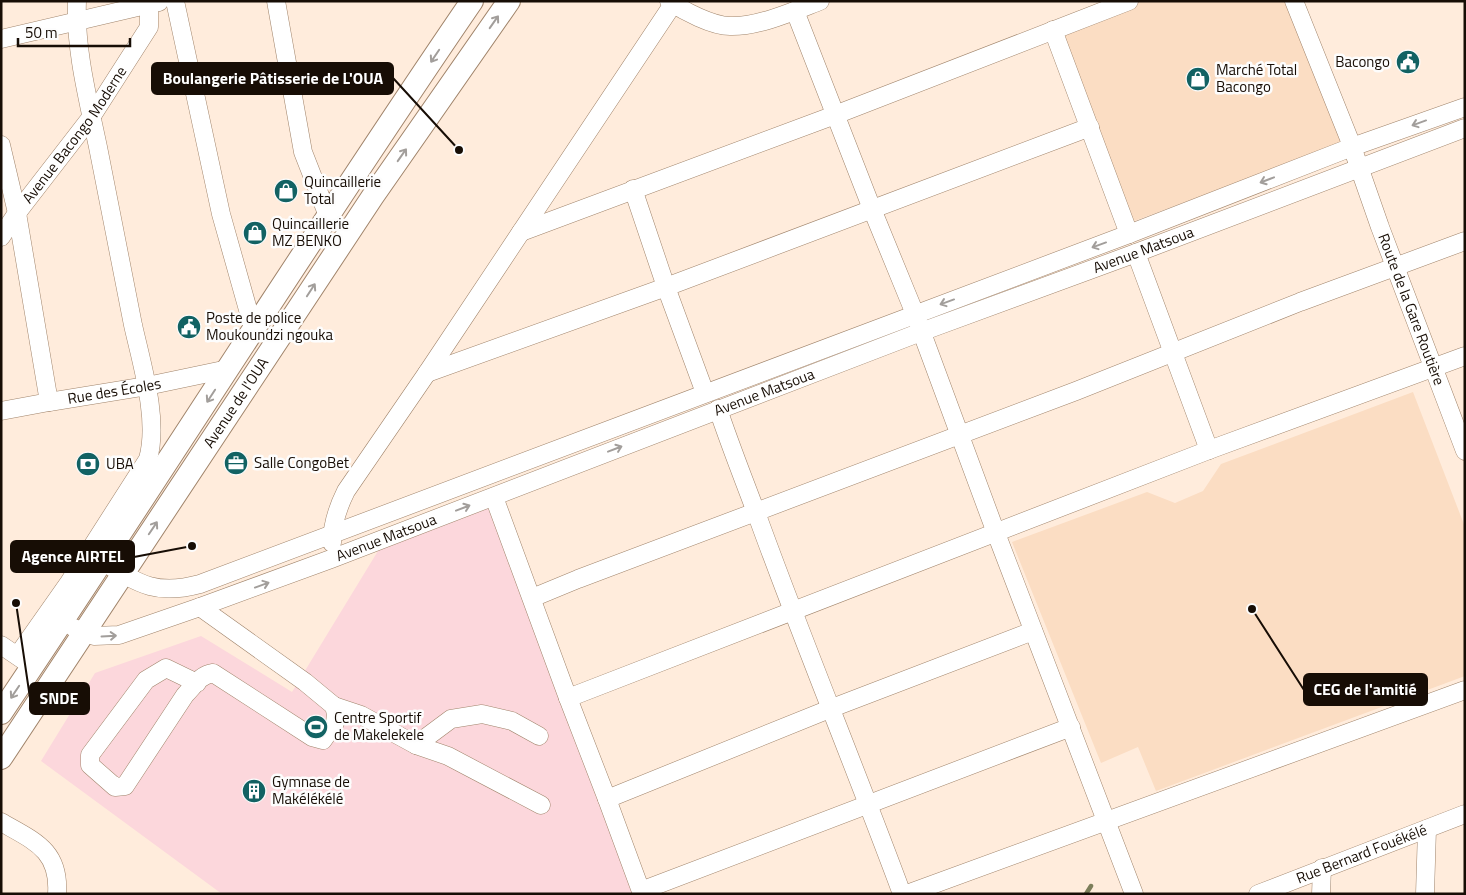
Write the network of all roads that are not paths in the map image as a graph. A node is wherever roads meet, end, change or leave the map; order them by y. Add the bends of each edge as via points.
1 (77, 1) edge
2 (175, 1) edge
3 (276, 1) edge
4 (472, 1) edge
5 (509, 1) edge
6 (820, 1) edge
7 (1129, 1) edge
8 (154, 2) edge
9 (672, 2) edge
10 (1296, 2) edge
11 (795, 11) junction
12 (76, 22) junction
13 (1053, 30) junction
14 (1, 39) edge
15 (1465, 106) edge
16 (835, 115) junction
17 (92, 116) junction
18 (1090, 127) junction
19 (1465, 128) edge
20 (1, 145) edge
21 (1352, 147) junction
22 (1359, 167) junction
23 (633, 189) junction
24 (872, 209) junction
25 (17, 213) junction
26 (328, 216) junction
27 (521, 232) junction
28 (1129, 234) junction
29 (1, 237) edge
30 (1465, 241) edge
31 (1136, 252) junction
32 (1054, 262) junction
33 (1395, 268) junction
34 (1060, 280) junction
35 (666, 287) junction
36 (915, 314) junction
37 (254, 331) junction
38 (921, 332) junction
39 (1172, 352) junction
40 (1465, 356) edge
41 (1434, 367) junction
42 (228, 369) junction
43 (427, 373) junction
44 (146, 386) junction
45 (705, 393) junction
46 (49, 402) junction
47 (718, 409) junction
48 (1, 412) edge
49 (960, 434) junction
50 (1209, 450) junction
51 (1465, 451) edge
52 (155, 465) junction
53 (494, 497) junction
54 (756, 512) junction
55 (996, 533) junction
56 (332, 535) junction
57 (332, 559) junction
58 (102, 561) junction
59 (122, 574) junction
60 (74, 588) junction
61 (532, 598) junction
62 (200, 607) junction
63 (792, 612) junction
64 (63, 622) junction
65 (1033, 631) junction
66 (85, 634) junction
67 (1, 645) edge
68 (25, 661) junction
69 (197, 683) junction
70 (1465, 690) edge
71 (568, 698) junction
72 (334, 706) junction
73 (832, 708) junction
74 (1, 713) edge
75 (1071, 727) junction
76 (539, 736) dead end
77 (416, 745) junction
78 (1, 758) edge
79 (607, 799) junction
80 (868, 804) junction
81 (541, 805) dead end
82 (1465, 814) edge
83 (1, 822) edge
84 (1107, 822) junction
85 (1427, 829) junction
86 (1322, 868) junction
87 (641, 892) edge
88 (59, 893) edge
89 (902, 894) edge
90 (907, 894) edge
91 (1134, 894) edge
92 (1258, 894) edge
93 (1321, 894) edge
94 (1425, 894) edge

1 - 12 street
2 - 37 street via 221,214
3 - 26 street via 303,152
4 -> 26 main road, Avenue de l'OUA
59 -> 5 main road, Avenue de l'OUA via 373,196
6 - 11 street
7 - 13 street
8 - 12 street
8 - 17 street, Avenue Bacongo Moderne via 149,27
9 - 11 street via 708,21 729,26
9 - 27 street
10 - 21 street
11 - 16 street
12 - 14 street
12 - 17 street
13 - 16 street
13 - 18 street
15 -> 21 street, Avenue Matsoua
16 - 23 street
16 - 24 street
17 - 25 street, Avenue Bacongo Moderne
17 - 44 street
18 - 24 street
18 - 28 street
19 - 22 street, Avenue Matsoua
20 - 25 street
21 - 22 street, Route de la Gare Routière
21 -> 28 street, Avenue Matsoua
22 - 31 street, Avenue Matsoua
22 - 33 street, Route de la Gare Routière
23 - 27 street
23 - 35 street
24 - 35 street
24 - 36 street
25 - 29 street, Avenue Bacongo Moderne
25 - 46 street
26 - 37 main road, Avenue de l'OUA
27 - 43 street
28 -> 32 street, Avenue Matsoua
30 - 33 street
31 - 34 street, Avenue Matsoua
31 - 39 street
32 - 34 street
32 -> 36 street, Avenue Matsoua
33 - 39 street
33 - 41 street, Route de la Gare Routière
34 - 38 street, Avenue Matsoua
35 - 43 street
35 - 45 street
36 - 38 street
36 - 45 street, Avenue Matsoua
37 - 42 main road, Avenue de l'OUA
38 - 47 street, Avenue Matsoua
38 - 49 street
39 - 49 street
39 - 50 street
40 - 41 street
41 - 50 street
41 - 51 street, Route de la Gare Routière
42 - 44 street, Rue des Écoles
42 -> 52 main road, Avenue de l'OUA
43 - 56 street via 346,492
44 - 46 street, Rue des Écoles
44 - 52 street
45 - 56 street, Avenue Matsoua
46 - 48 street, Rue des Écoles
53 -> 47 street, Avenue Matsoua
47 - 54 street
49 - 54 street
49 - 55 street
50 - 55 street
52 - 58 main road, Avenue de l'OUA
52 - 60 street
57 -> 53 street, Avenue Matsoua
53 - 61 street
54 - 61 street
54 - 63 street
55 - 63 street
55 - 65 street
56 - 57 street
56 - 59 street, Avenue Matsoua via 186,588 157,589
62 -> 57 street, Avenue Matsoua
58 - 59 street, Avenue Matsoua
58 - 60 main road, Avenue de l'OUA
59 - 66 main road, Avenue de l'OUA
60 - 64 main road, Avenue de l'OUA
60 - 68 street
61 - 71 street
66 -> 62 street, Avenue Matsoua via 119,635
62 - 72 street
63 - 71 street
63 - 73 street
64 - 66 street, Avenue Matsoua
64 - 68 main road, Avenue de l'OUA
65 - 73 street
65 - 75 street
66 - 78 main road, Avenue de l'OUA
67 - 68 street
68 -> 74 main road, Avenue de l'OUA
69 - 69 street via 166,668 146,680 90,755 90,765 115,787 125,786
69 - 72 street via 204,675 213,673 312,737 323,740 335,723
70 - 84 street
71 - 79 street
72 - 77 street via 361,715
73 - 79 street
73 - 80 street
75 - 80 street
75 - 84 street
76 - 77 street via 512,721 482,714 451,719
77 - 81 street via 448,756
79 - 87 street
80 - 87 street
80 - 89 street
82 - 85 street, Rue Bernard Fouékélé
83 - 88 street via 39,844 45,851 57,872
84 - 90 street
84 - 91 street
85 - 86 street, Rue Bernard Fouékélé
85 - 94 street
86 - 92 street, Rue Bernard Fouékélé
86 - 93 street

